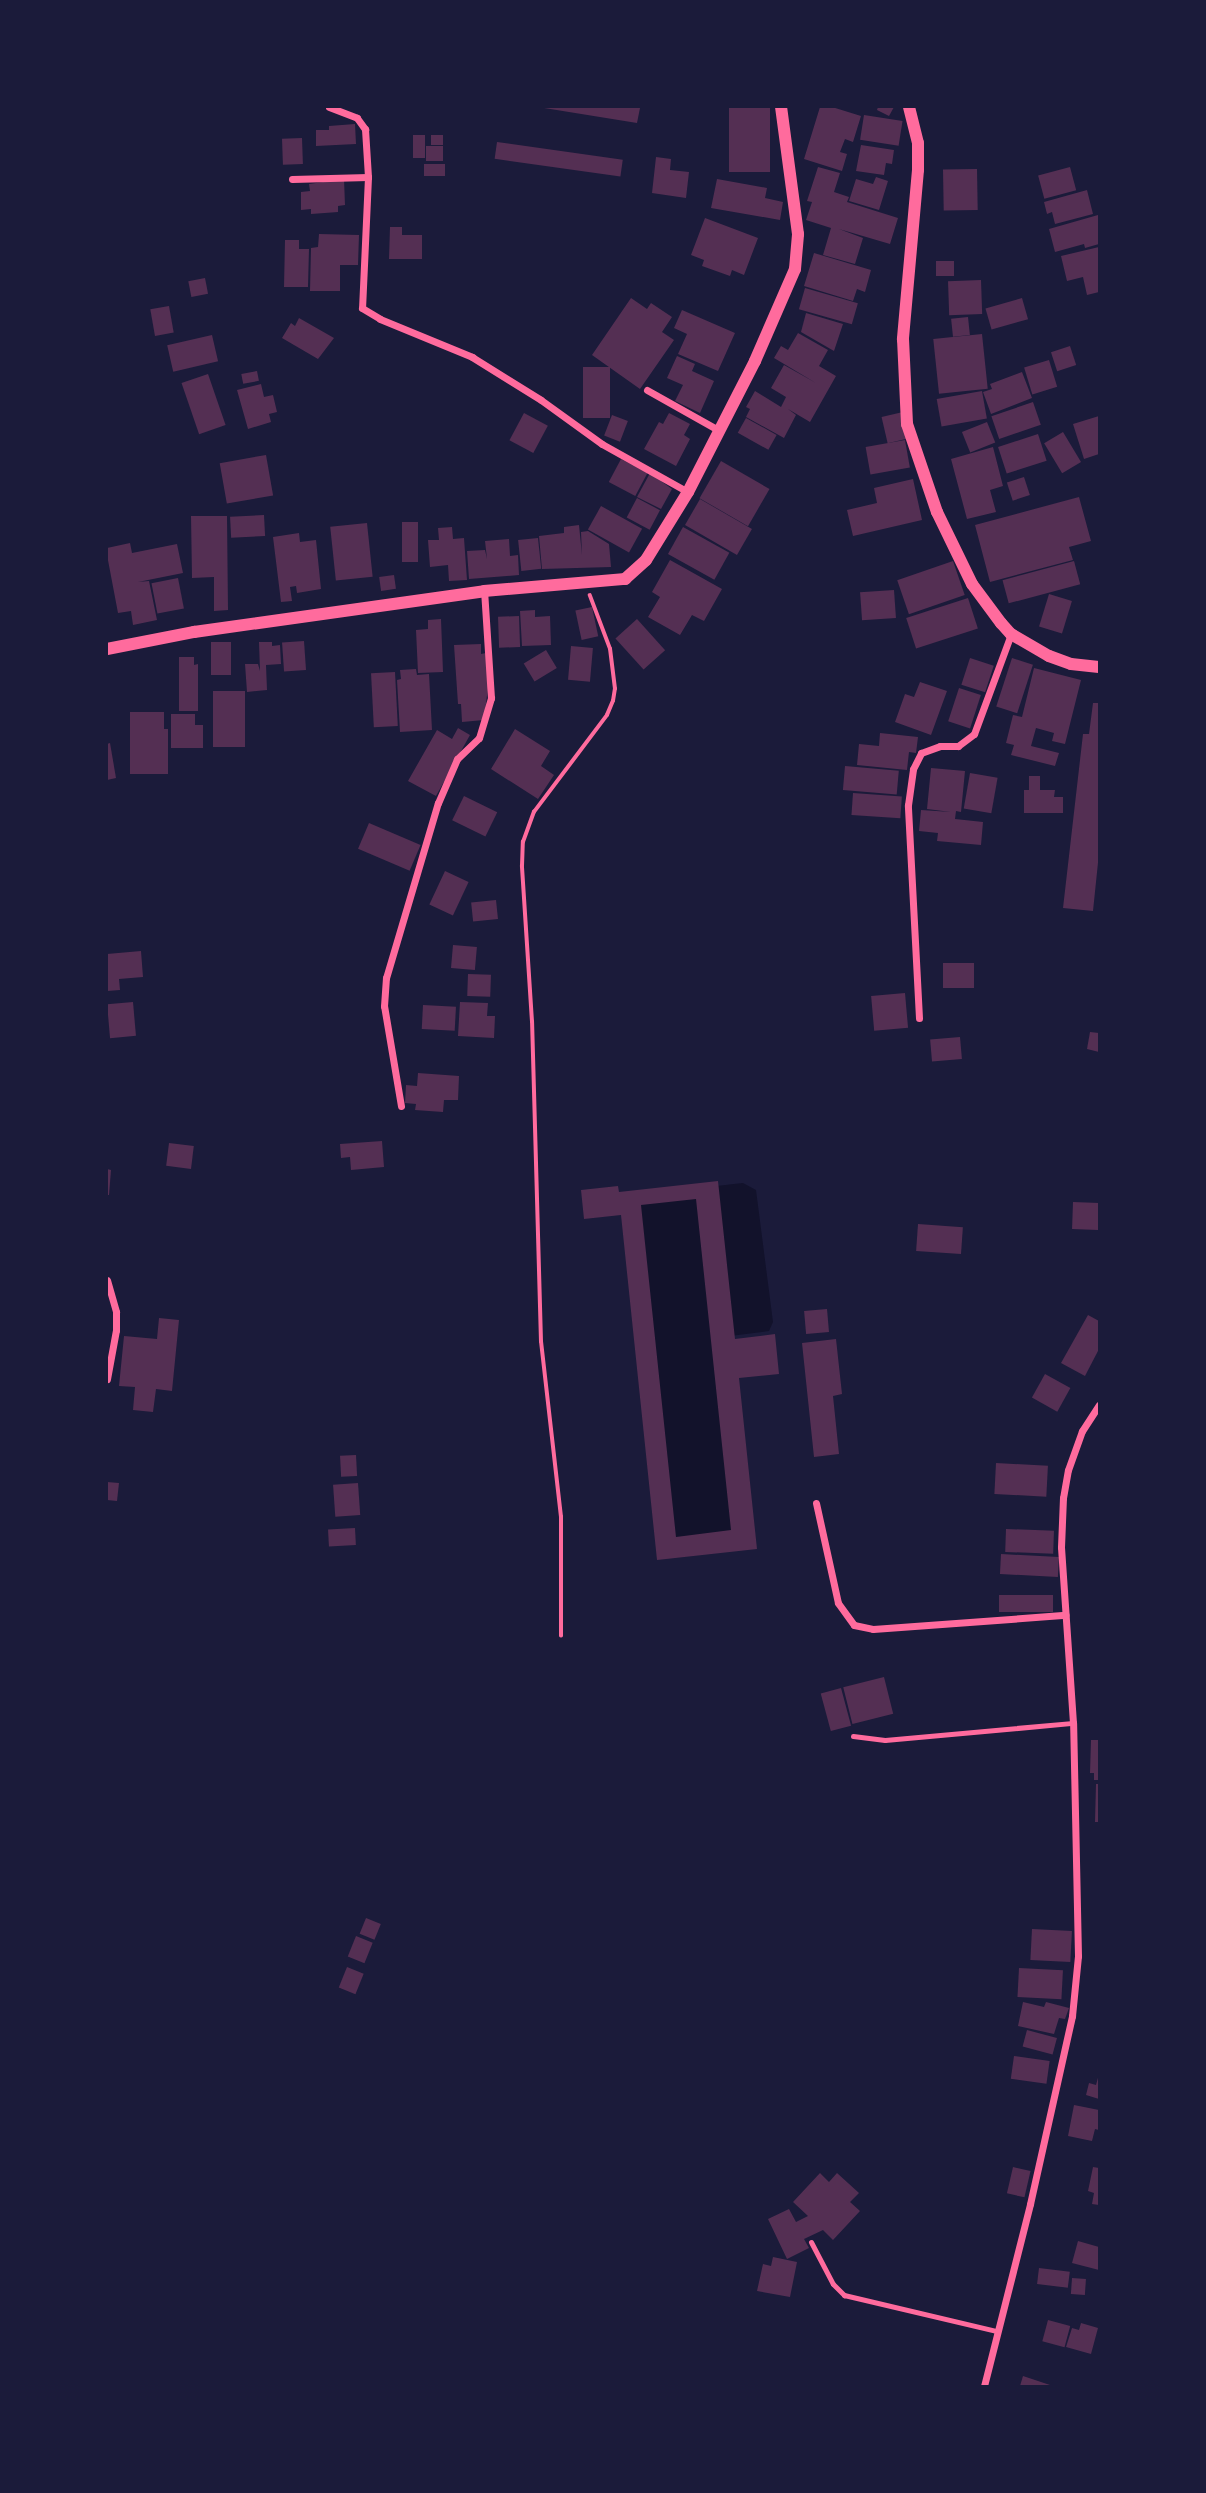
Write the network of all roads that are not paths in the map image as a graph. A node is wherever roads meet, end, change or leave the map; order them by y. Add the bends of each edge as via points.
1 (329, 107) edge
2 (781, 107) edge
3 (909, 107) edge
4 (368, 177) junction
5 (292, 179) dead end
6 (647, 390) dead end
7 (721, 432) junction
8 (688, 492) junction
9 (484, 592) junction
10 (1011, 634) junction
11 (107, 649) edge
12 (1099, 667) edge
13 (919, 1018) dead end
14 (401, 1106) dead end
15 (107, 1280) edge
16 (107, 1379) edge
17 (1099, 1405) edge
18 (816, 1503) dead end
19 (1065, 1615) junction
20 (1073, 1723) junction
21 (853, 1736) dead end
22 (811, 2242) dead end
23 (996, 2331) junction
24 (984, 2386) edge

1 - 4 street via 362,123
2 - 7 street via 798,234 795,269
3 - 10 street via 918,143 918,170 903,339 907,424 937,512 972,584
4 - 5 street
4 - 8 street via 362,308 472,357 602,444
6 - 7 street
7 - 8 street
8 - 9 street via 646,560 625,579
9 - 11 street via 194,632
9 - 14 street via 491,698 479,738 457,759 438,803 386,978 384,1006
10 - 12 street via 1049,656
10 - 13 street via 974,734 958,746 921,753 913,769 908,805
15 - 16 street via 116,1330
17 - 19 street via 1082,1431 1063,1498
18 - 19 street via 838,1603 854,1625 873,1629
19 - 20 street
20 - 21 lane via 885,1740
20 - 23 street via 1078,1956 1072,2016
22 - 23 lane via 833,2284 844,2295
23 - 24 street

